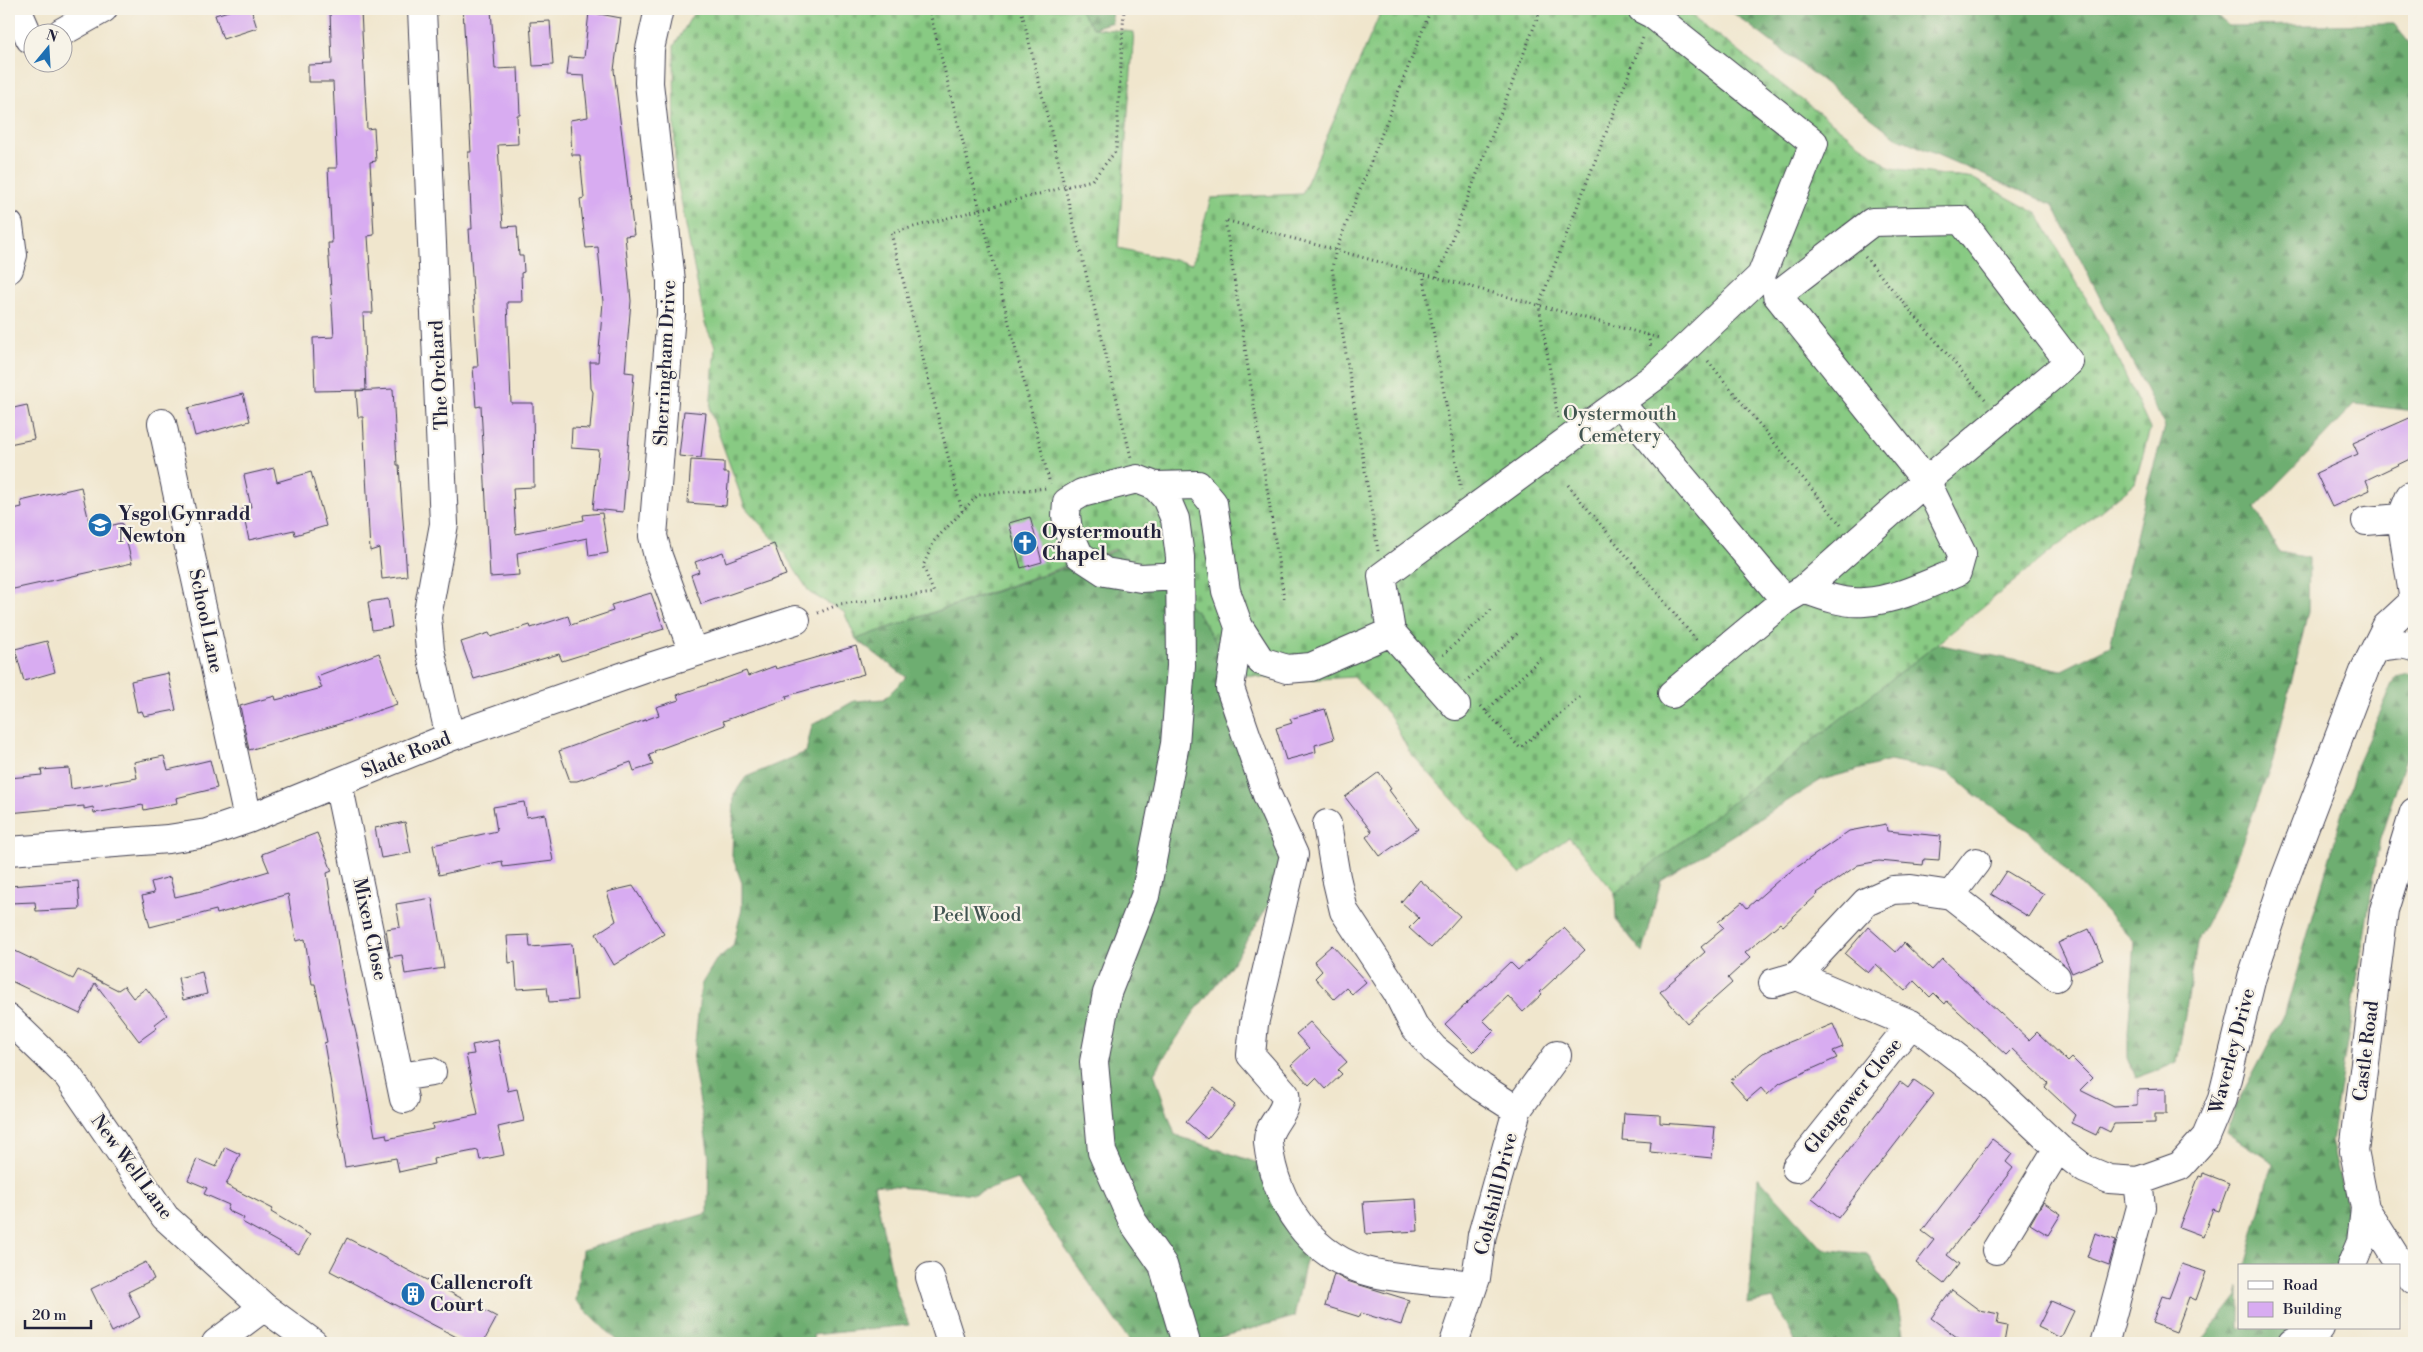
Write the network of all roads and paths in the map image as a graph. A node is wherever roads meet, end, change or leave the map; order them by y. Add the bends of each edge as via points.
1 (17, 9) edge
2 (103, 9) edge
3 (422, 9) edge
4 (659, 9) edge
5 (929, 9) edge
6 (1020, 9) edge
7 (1124, 9) edge
8 (1431, 9) edge
9 (1541, 9) edge
10 (1647, 11) edge
11 (23, 22) edge
12 (72, 26) edge
13 (1065, 188) junction
14 (980, 210) junction
15 (9, 225) edge
16 (1850, 239) junction
17 (1336, 250) junction
18 (9, 269) edge
19 (1423, 273) junction
20 (1437, 277) junction
21 (1769, 286) junction
22 (1539, 305) junction
23 (1699, 353) junction
24 (1620, 403) junction
25 (2002, 418) junction
26 (162, 423) dead end
27 (1562, 446) junction
28 (1926, 481) junction
29 (1146, 482) junction
30 (1568, 485) dead end
31 (962, 511) junction
32 (1465, 516) junction
33 (2366, 521) dead end
34 (1856, 543) junction
35 (1180, 576) junction
36 (1382, 576) junction
37 (1794, 595) junction
38 (1284, 598) dead end
39 (2410, 605) edge
40 (1492, 610) dead end
41 (823, 612) dead end
42 (796, 620) dead end
43 (1239, 627) junction
44 (1391, 632) junction
45 (1518, 633) dead end
46 (2414, 646) edge
47 (2376, 647) junction
48 (693, 652) junction
49 (1542, 657) dead end
50 (1438, 659) dead end
51 (1713, 660) junction
52 (1672, 694) dead end
53 (1580, 697) dead end
54 (1461, 703) junction
55 (1486, 711) junction
56 (450, 737) junction
57 (338, 783) junction
58 (2414, 812) edge
59 (248, 820) junction
60 (1327, 824) dead end
61 (9, 851) edge
62 (1976, 862) dead end
63 (1951, 895) junction
64 (2056, 977) dead end
65 (9, 1019) edge
66 (1911, 1024) junction
67 (1557, 1055) dead end
68 (432, 1072) dead end
69 (1517, 1110) junction
70 (2058, 1148) junction
71 (1796, 1168) dead end
72 (2138, 1181) junction
73 (2365, 1208) junction
74 (1996, 1250) dead end
75 (2352, 1264) edge
76 (930, 1277) dead end
77 (2414, 1280) edge
78 (1473, 1285) junction
79 (264, 1307) junction
80 (2316, 1330) edge
81 (2105, 1341) dead end
82 (216, 1343) edge
83 (313, 1343) edge
84 (951, 1343) edge
85 (1186, 1343) edge
86 (1454, 1343) edge
87 (2292, 1343) edge

1 - 11 street
2 - 12 street
3 - 56 street, The Orchard via 444,485 444,524 427,617 430,650
4 - 48 street, Sherringham Drive via 650,49 649,83 671,282 671,314 653,536
5 - 14 path
6 - 13 path
7 - 13 path via 1116,151 1092,180
8 - 17 path
9 - 20 path
10 - 21 street via 1814,142
10 - 22 path
13 - 14 path
13 - 29 path
14 - 31 path via 891,233
14 - 31 path via 1051,487 978,495
15 - 18 street via 13,255
16 - 21 street
16 - 25 path
16 - 25 street via 1872,222 1961,220 2069,362
17 - 19 path
17 - 36 path via 1332,268
17 - 38 path via 1225,220
19 - 20 path
19 - 32 path
20 - 22 path
21 - 23 street
21 - 28 street
22 - 23 path
22 - 27 path
23 - 24 street via 1658,375
23 - 34 path
24 - 27 street
24 - 37 street
25 - 28 street
26 - 59 street, School Lane
27 - 32 street
28 - 34 street
28 - 37 street via 1962,554 1957,572 1912,591 1864,602
29 - 35 street via 1166,498 1175,520
29 - 35 street via 1082,493 1067,502 1068,530 1079,555 1104,572 1141,578
29 - 43 street via 1198,485 1213,502 1226,592
30 - 51 path
31 - 41 path via 934,541 923,566 934,593 840,604
32 - 36 street
33 - 39 street via 2405,507
34 - 37 street
35 - 85 street via 1181,666 1175,744 1145,896 1107,993 1094,1062 1102,1152 1133,1222 1163,1265
36 - 44 street
37 - 51 street
39 - 46 street via 2406,629
39 - 47 street, Waverley Drive via 2386,627
40 - 50 path
42 - 48 street, Slade Road
43 - 44 street via 1261,661 1288,669 1311,667
43 - 78 street via 1230,688 1267,795 1294,855 1254,1024 1251,1055 1285,1094 1284,1111 1271,1129 1268,1140 1279,1193 1290,1214 1306,1232 1330,1254 1351,1266 1374,1273
44 - 54 street
45 - 54 path
46 - 47 street
47 - 72 street, Waverley Drive via 2341,729 2284,882 2252,977 2222,1099 2206,1137 2180,1166
48 - 56 street, Slade Road
49 - 55 path
51 - 52 street
53 - 55 path via 1520,748
54 - 55 path
56 - 57 street, Slade Road
57 - 59 street, Slade Road
57 - 68 street, Mixen Close via 402,1088
58 - 73 street, Castle Road via 2384,910 2355,1141
59 - 61 street, Slade Road via 207,833 168,839
60 - 69 street via 1344,911 1397,992 1414,1026 1434,1049
62 - 63 street
63 - 64 street
63 - 66 street, Waverley Drive via 1911,890 1892,890 1876,895 1785,980
65 - 79 street, New Well Lane via 68,1076 165,1217
66 - 70 street, Waverley Drive via 1986,1080
66 - 71 street, Glengower Close
67 - 69 street, Coltshill Drive
69 - 78 street, Coltshill Drive via 1482,1235
70 - 72 street, Waverley Drive via 2085,1168 2109,1179
70 - 74 street
72 - 81 street via 2141,1207
73 - 75 street via 2361,1242
73 - 77 street, Castle Road
76 - 84 street
78 - 86 street, Coltshill Drive
79 - 82 street
79 - 83 street, New Well Lane
80 - 87 street

